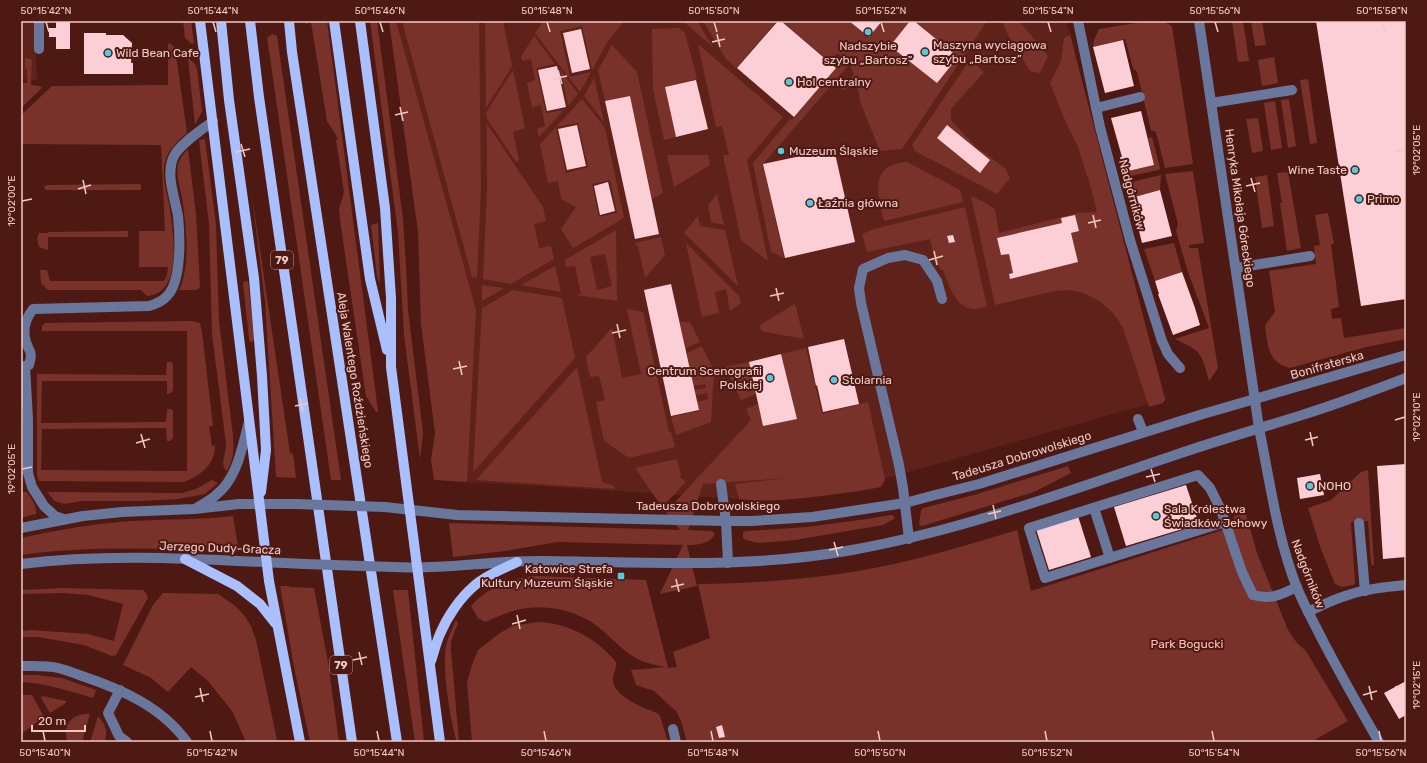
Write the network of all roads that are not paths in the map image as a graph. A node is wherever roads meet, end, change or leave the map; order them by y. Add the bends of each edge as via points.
1 (39, 21) edge
2 (200, 21) edge
3 (221, 21) edge
4 (250, 21) edge
5 (289, 21) edge
6 (334, 21) edge
7 (360, 21) edge
8 (1078, 21) edge
9 (1199, 21) edge
10 (39, 49) dead end
11 (1292, 90) dead end
12 (1140, 97) dead end
13 (1211, 103) junction
14 (1096, 108) junction
15 (213, 121) junction
16 (1310, 256) dead end
17 (1236, 268) junction
18 (942, 299) dead end
19 (23, 340) edge
20 (1406, 355) edge
21 (23, 367) edge
22 (391, 367) junction
23 (1180, 368) dead end
24 (1406, 378) edge
25 (1255, 400) junction
26 (1138, 419) dead end
27 (249, 421) junction
28 (1259, 428) junction
29 (1142, 432) junction
30 (721, 484) dead end
31 (905, 502) junction
32 (259, 503) junction
33 (1094, 508) junction
34 (194, 509) junction
35 (410, 510) junction
36 (63, 519) junction
37 (726, 521) junction
38 (1225, 522) junction
39 (1359, 523) dead end
40 (21, 528) edge
41 (909, 539) junction
42 (1110, 558) junction
43 (186, 559) junction
44 (517, 562) junction
45 (266, 563) junction
46 (728, 563) junction
47 (21, 564) edge
48 (418, 568) junction
49 (1406, 584) edge
50 (1297, 587) junction
51 (1365, 591) junction
52 (1308, 612) junction
53 (277, 626) junction
54 (430, 665) junction
55 (21, 666) edge
56 (120, 690) junction
57 (672, 729) dead end
58 (127, 742) edge
59 (187, 742) edge
60 (300, 742) edge
61 (352, 742) edge
62 (398, 742) edge
63 (440, 742) edge
64 (676, 742) edge
65 (1379, 742) edge

1 - 10 street
2 - 15 main road
3 - 32 main road via 229,100 254,278 261,361 266,450
4 - 61 main road, 79
5 - 62 main road, Aleja Walentego Roździeńskiego
6 - 22 main road via 370,279
7 - 22 main road via 385,208 391,298
8 - 14 street, Nadgórników
9 - 13 street, Henryka Mikołaja Góreckiego
11 - 13 street
12 - 14 street
13 - 17 street, Henryka Mikołaja Góreckiego
14 - 23 street, Nadgórników via 1130,240 1160,334 1168,354
15 - 19 street via 174,156 170,177 178,217 179,262 174,285 168,296 149,306 33,309 25,324
15 - 27 main road
16 - 17 street
17 - 25 street, Henryka Mikołaja Góreckiego
18 - 31 street via 937,280 923,260 906,255 888,258 863,270 859,288 861,303 899,465
19 - 21 street via 31,349 31,359 28,365
20 - 25 street, Bonifraterska
21 - 36 street via 28,419 28,473 32,487 44,506 55,516
22 - 35 main road
24 - 28 street
25 - 28 street, Nadgórników
25 - 29 street, Tadeusza Dobrowolskiego
26 - 29 street
27 - 32 main road
27 - 34 street via 236,468 229,481 217,495
28 - 41 street via 1029,504
28 - 50 street, Nadgórników via 1281,539
29 - 31 street, Tadeusza Dobrowolskiego via 979,484
30 - 37 street
31 - 37 street, Tadeusza Dobrowolskiego via 812,517
31 - 41 street
32 - 34 street
32 - 35 street, bridge
32 - 45 main road
33 - 38 street via 1198,475 1210,488
33 - 42 street
33 - 42 street via 1029,528 1045,578
34 - 36 street via 122,512
35 - 37 street, Tadeusza Dobrowolskiego via 457,514
35 - 48 main road
36 - 40 street
37 - 46 street
38 - 42 street
38 - 50 street via 1242,572 1253,595 1265,598
39 - 51 street
41 - 46 street via 819,556
43 - 45 street, Jerzego Dudy-Gracza
43 - 47 street, Jerzego Dudy-Gracza via 96,557
43 - 53 main road via 237,586 260,604
44 - 46 street
44 - 48 street
44 - 54 main road via 489,575 459,602 439,634
45 - 48 street, Jerzego Dudy-Gracza, bridge
45 - 53 main road
48 - 54 main road
49 - 51 street
50 - 52 street, Nadgórników
51 - 52 street via 1338,598
52 - 65 street, Nadgórników
53 - 60 main road
54 - 63 main road
55 - 56 street via 57,668
56 - 58 street via 108,713 119,736
56 - 59 street via 139,699 162,716
57 - 64 street

